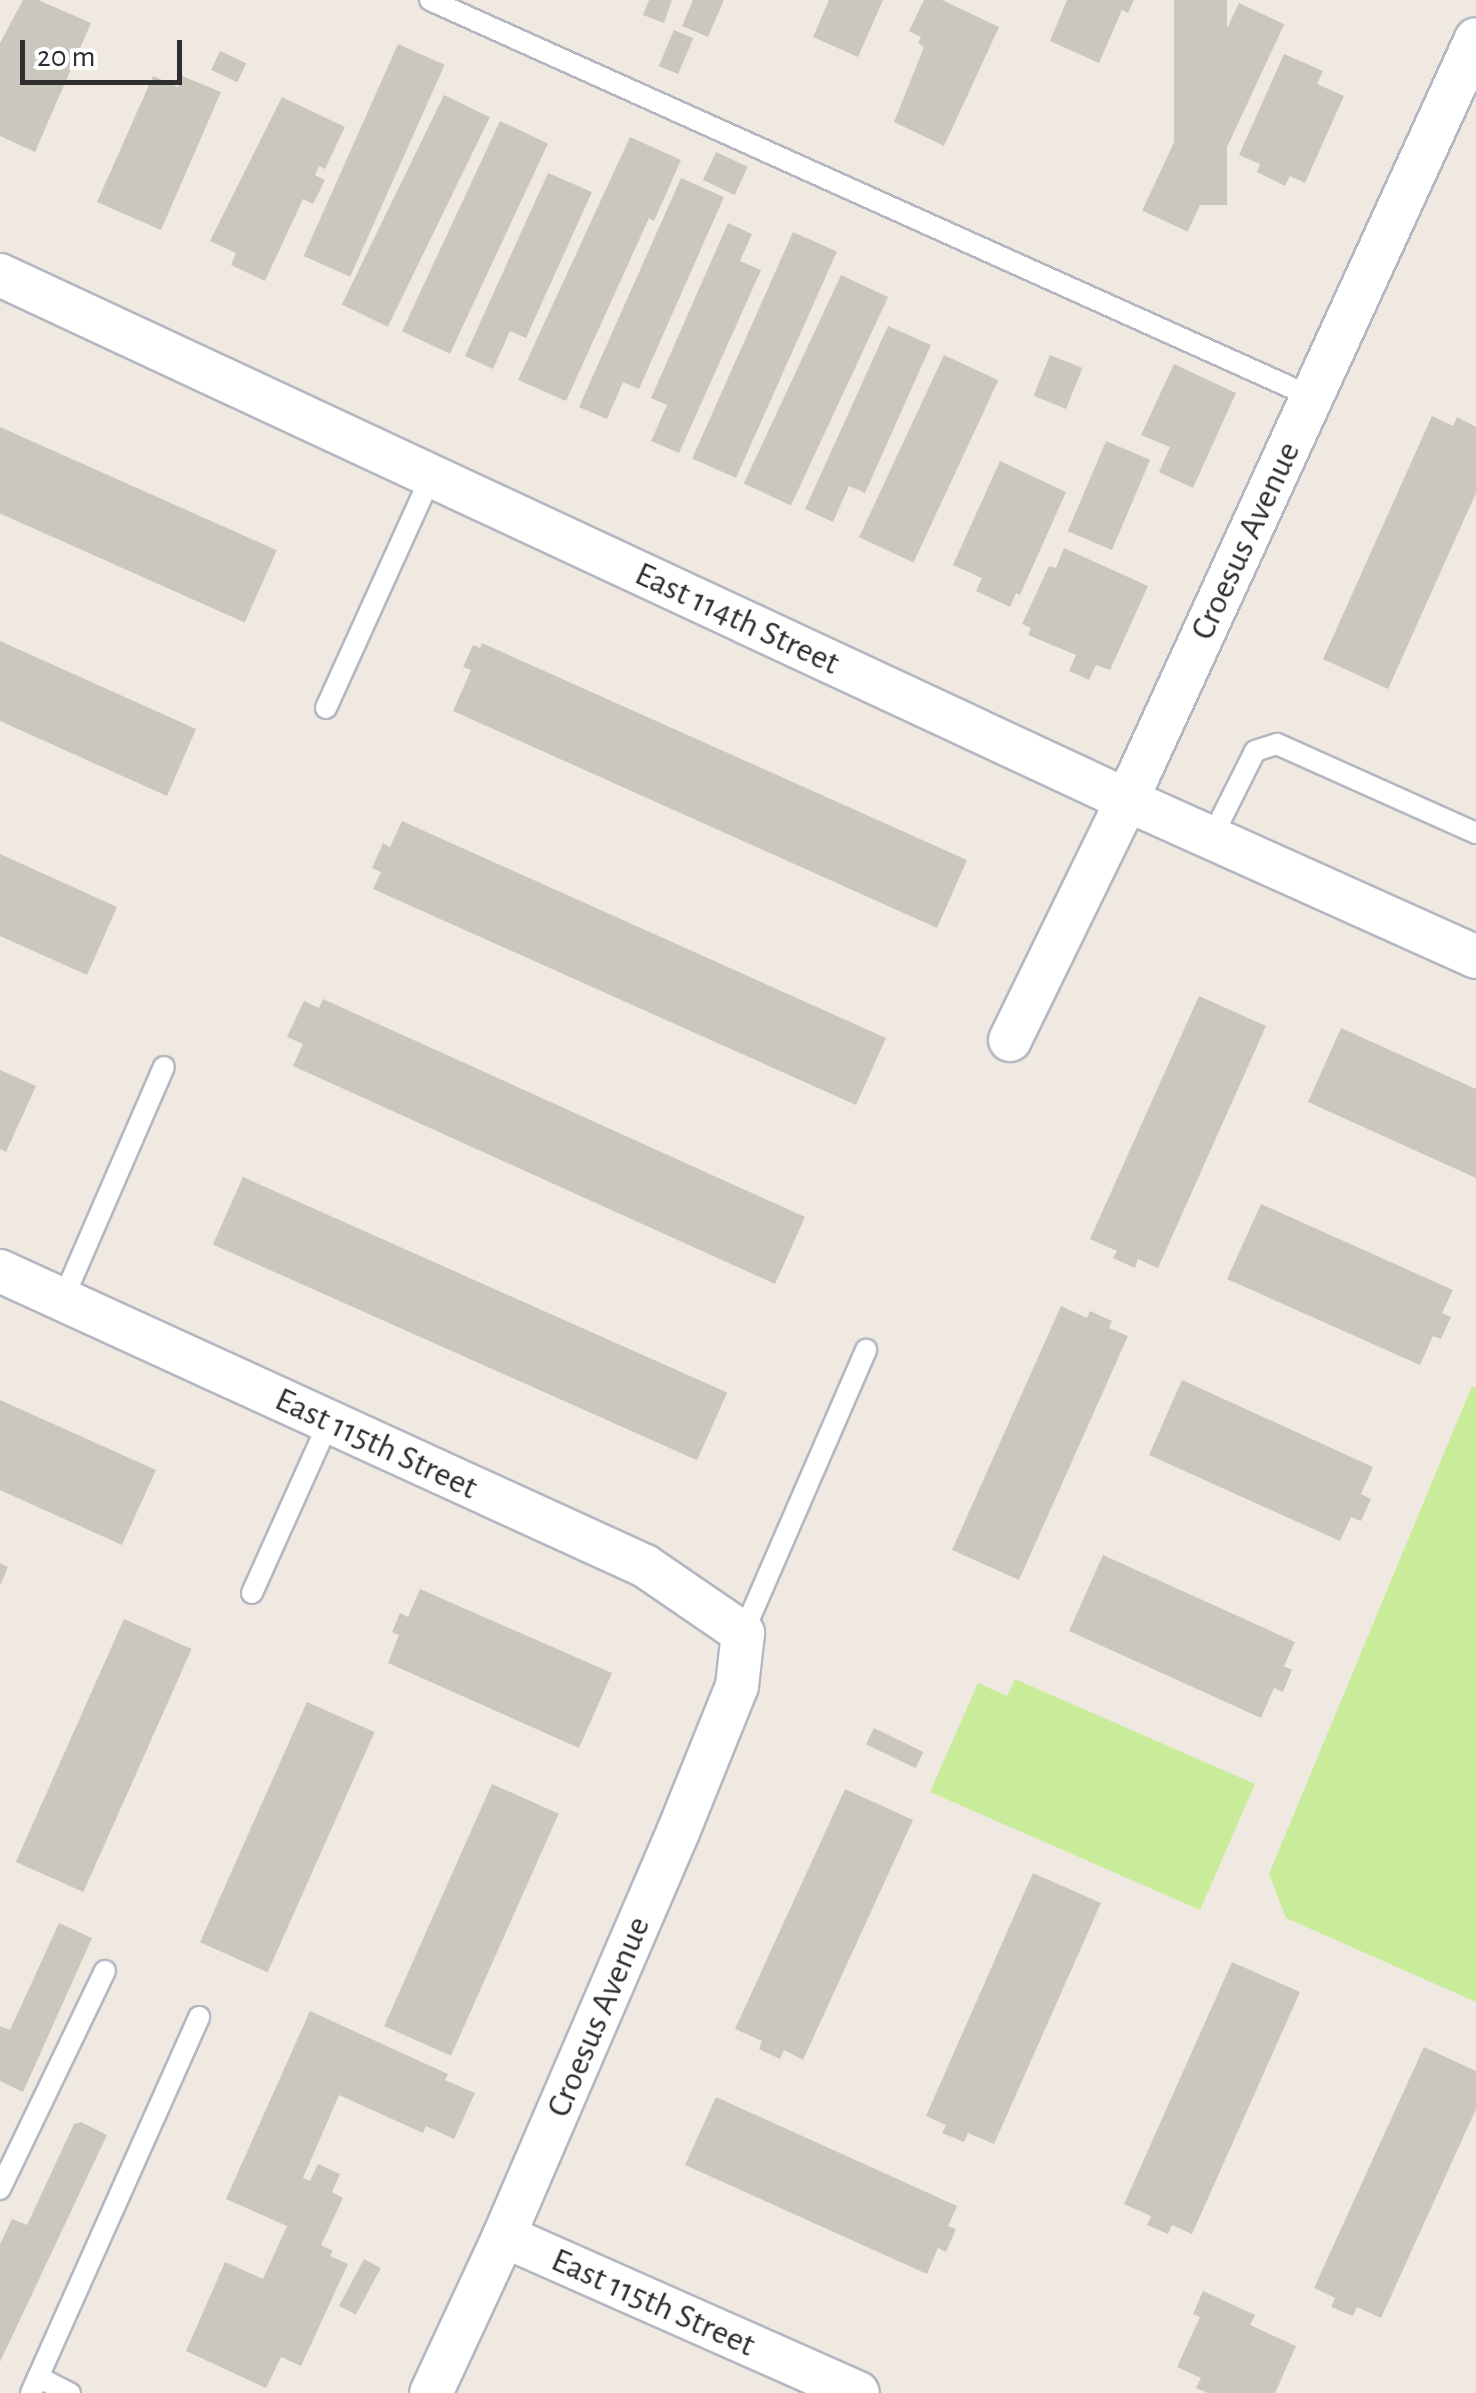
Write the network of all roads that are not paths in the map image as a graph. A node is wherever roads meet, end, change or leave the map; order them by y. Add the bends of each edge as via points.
1 (430, 0) edge
2 (1476, 39) edge
3 (0, 275) edge
4 (1312, 397) junction
5 (432, 476) junction
6 (326, 708) dead end
7 (1127, 800) junction
8 (1476, 833) edge
9 (1211, 839) junction
10 (1476, 957) edge
11 (1010, 1040) dead end
12 (164, 1067) dead end
13 (0, 1272) edge
14 (64, 1299) junction
15 (866, 1350) dead end
16 (329, 1422) junction
17 (252, 1593) dead end
18 (743, 1633) junction
19 (105, 1970) dead end
20 (199, 2017) dead end
21 (0, 2189) edge
22 (504, 2236) junction
23 (35, 2385) edge
24 (70, 2393) edge
25 (431, 2393) edge
26 (858, 2393) edge

1 - 4 lane
2 - 4 street, Croesus Avenue
3 - 5 street, East 114th Street
4 - 7 street, Croesus Avenue
5 - 6 lane
5 - 7 street, East 114th Street
7 - 9 street, East 114th Street
7 - 11 street, Croesus Avenue
8 - 9 lane via 1278,744 1254,751
9 - 10 street, East 114th Street
12 - 14 lane
13 - 14 street, East 115th Street
14 - 16 street, East 115th Street
15 - 18 lane
16 - 17 lane
16 - 18 street, East 115th Street via 645,1566
18 - 22 street, Croesus Avenue via 737,1686
19 - 21 lane
20 - 23 lane
22 - 25 street, Croesus Avenue
22 - 26 street, East 115th Street
23 - 24 lane

